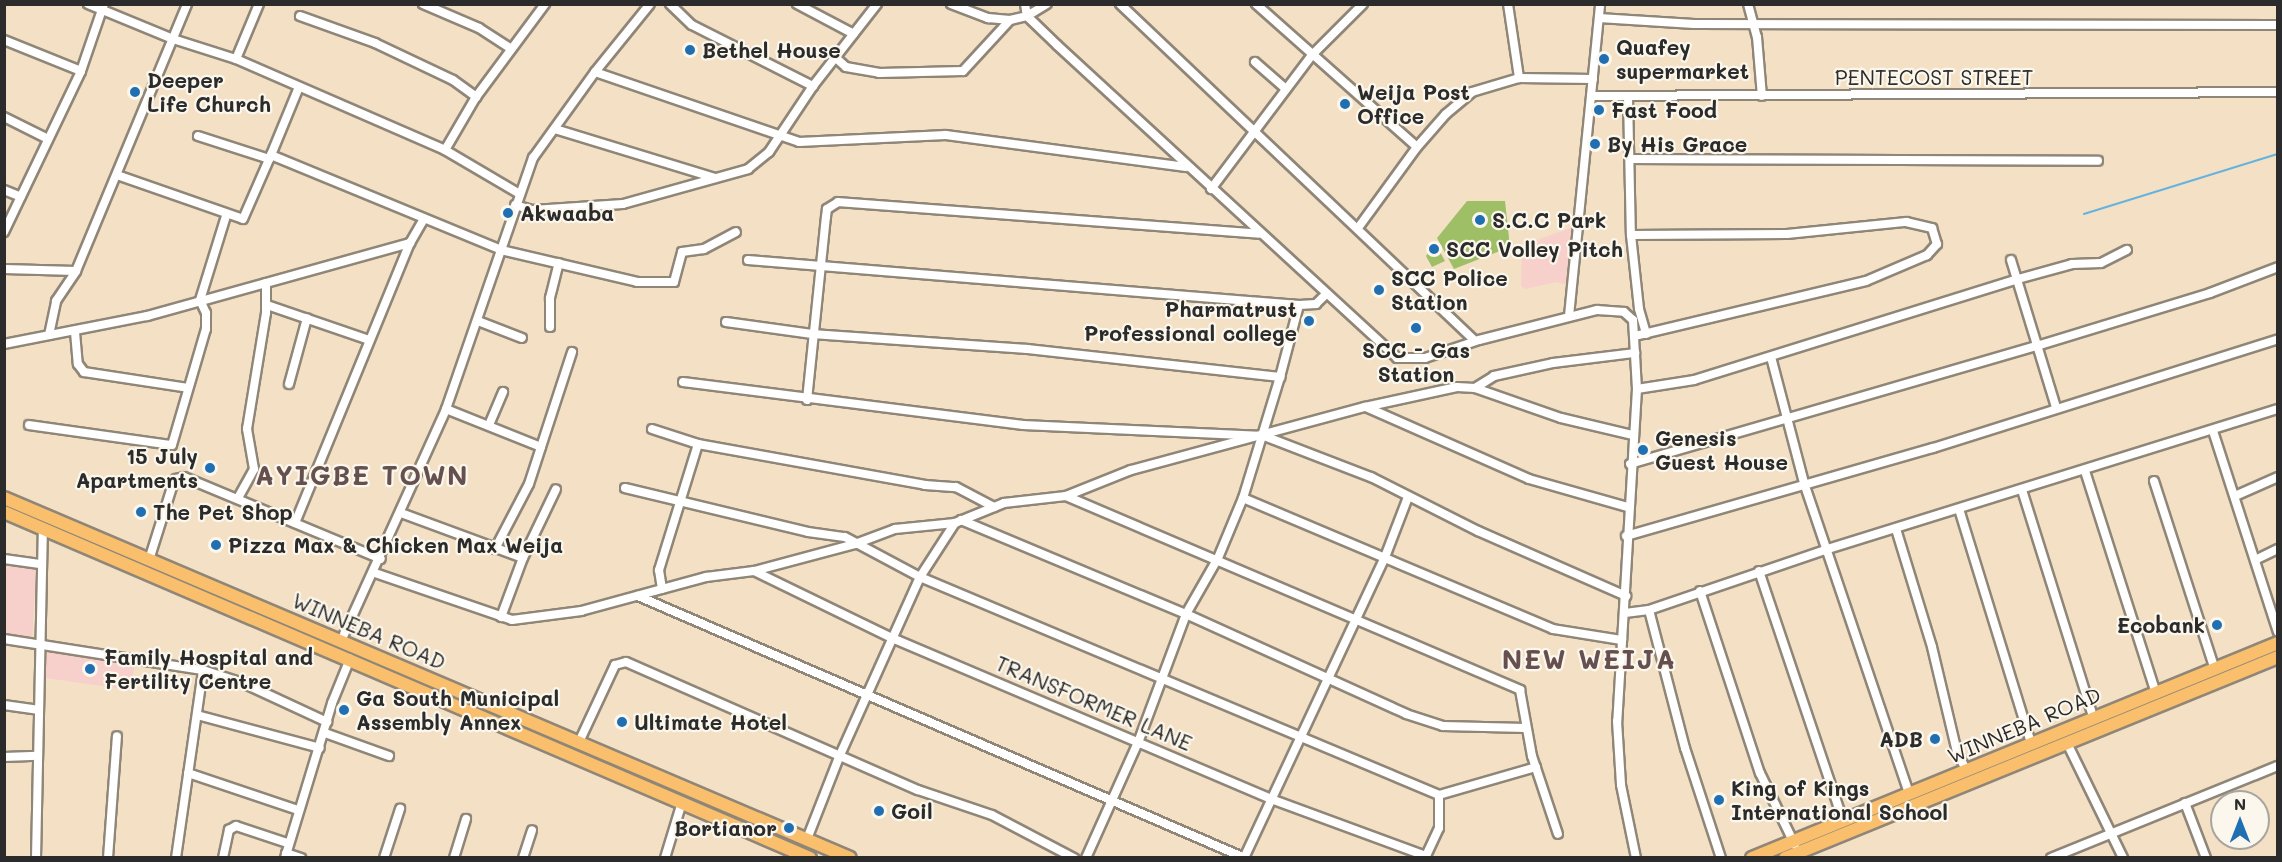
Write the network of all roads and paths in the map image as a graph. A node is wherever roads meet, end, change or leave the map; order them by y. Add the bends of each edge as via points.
1 (88, 4) edge
2 (187, 4) edge
3 (259, 4) edge
4 (423, 4) edge
5 (545, 4) edge
6 (650, 4) edge
7 (670, 4) edge
8 (797, 4) edge
9 (877, 4) edge
10 (951, 4) edge
11 (1025, 4) edge
12 (1047, 4) edge
13 (1120, 4) edge
14 (1256, 4) edge
15 (1363, 4) edge
16 (1508, 4) edge
17 (1600, 4) edge
18 (1748, 4) edge
19 (102, 7) edge
20 (300, 16) dead end
21 (1028, 16) junction
22 (1599, 18) junction
23 (1010, 20) junction
24 (1751, 23) junction
25 (2277, 25) edge
26 (854, 34) junction
27 (173, 39) junction
28 (4, 40) edge
29 (511, 49) junction
30 (1312, 55) junction
31 (836, 58) junction
32 (236, 59) junction
33 (1255, 62) dead end
34 (81, 71) junction
35 (595, 72) junction
36 (1519, 78) junction
37 (1593, 79) junction
38 (813, 86) junction
39 (299, 87) junction
40 (1286, 89) junction
41 (2277, 92) edge
42 (1591, 96) junction
43 (1762, 96) junction
44 (1628, 97) junction
45 (476, 98) junction
46 (4, 117) edge
47 (555, 129) junction
48 (1255, 130) junction
49 (779, 135) junction
50 (198, 136) dead end
51 (48, 139) junction
52 (1417, 147) junction
53 (445, 150) junction
54 (270, 157) junction
55 (1630, 159) junction
56 (2098, 161) dead end
57 (1186, 167) junction
58 (117, 175) junction
59 (717, 179) junction
60 (1211, 189) junction
61 (4, 190) edge
62 (518, 193) junction
63 (21, 197) junction
64 (515, 205) junction
65 (226, 216) junction
66 (424, 219) junction
67 (1358, 228) junction
68 (4, 232) edge
69 (736, 232) dead end
70 (1259, 234) junction
71 (1631, 235) junction
72 (410, 243) junction
73 (501, 250) junction
74 (2127, 250) dead end
75 (748, 260) dead end
76 (2011, 260) dead end
77 (559, 263) junction
78 (818, 266) junction
79 (2277, 267) edge
80 (4, 269) edge
81 (76, 271) junction
82 (2018, 279) junction
83 (266, 283) junction
84 (1325, 295) junction
85 (200, 300) junction
86 (1299, 304) junction
87 (267, 305) junction
88 (1569, 316) junction
89 (307, 318) junction
90 (478, 321) junction
91 (726, 322) dead end
92 (550, 327) dead end
93 (75, 332) junction
94 (812, 334) junction
95 (1646, 334) junction
96 (49, 335) junction
97 (1636, 336) junction
98 (522, 338) dead end
99 (2277, 339) edge
100 (369, 340) junction
101 (1475, 341) junction
102 (4, 344) edge
103 (2040, 345) junction
104 (572, 352) dead end
105 (1635, 353) junction
106 (1771, 357) junction
107 (1280, 377) junction
108 (683, 382) dead end
109 (289, 384) dead end
110 (188, 388) junction
111 (1475, 388) junction
112 (1636, 389) junction
113 (504, 392) dead end
114 (807, 400) junction
115 (1365, 407) junction
116 (2056, 407) junction
117 (446, 409) junction
118 (2277, 409) edge
119 (1786, 421) junction
120 (29, 425) dead end
121 (489, 425) junction
122 (652, 429) dead end
123 (2213, 431) junction
124 (1633, 435) junction
125 (1264, 436) junction
126 (698, 444) junction
127 (541, 447) junction
128 (1630, 464) junction
129 (2085, 471) junction
130 (2277, 477) edge
131 (2154, 481) dead end
132 (1804, 483) junction
133 (625, 488) dead end
134 (556, 489) dead end
135 (2022, 489) junction
136 (1066, 496) junction
137 (1408, 496) junction
138 (2235, 496) junction
139 (4, 498) edge
140 (238, 498) junction
141 (1243, 498) junction
142 (682, 502) junction
143 (994, 507) junction
144 (1627, 507) junction
145 (1959, 509) junction
146 (4, 512) edge
147 (401, 513) junction
148 (958, 521) junction
149 (295, 523) junction
150 (43, 528) junction
151 (1896, 529) junction
152 (1626, 537) junction
153 (855, 544) junction
154 (495, 549) junction
155 (1827, 549) junction
156 (2277, 549) edge
157 (1385, 557) junction
158 (523, 558) junction
159 (1218, 558) junction
160 (4, 559) edge
161 (381, 559) junction
162 (149, 560) junction
163 (2255, 560) junction
164 (40, 564) junction
165 (754, 571) junction
166 (1759, 571) junction
167 (375, 573) junction
168 (920, 577) junction
169 (662, 589) junction
170 (1700, 591) junction
171 (638, 596) junction
172 (1626, 596) junction
173 (1649, 610) junction
174 (1625, 613) junction
175 (1186, 615) junction
176 (501, 617) junction
177 (1356, 618) junction
178 (2277, 632) edge
179 (892, 638) junction
180 (4, 639) edge
181 (1622, 640) junction
182 (341, 641) junction
183 (2277, 643) edge
184 (38, 646) junction
185 (2277, 657) edge
186 (350, 659) junction
187 (2214, 667) junction
188 (202, 670) junction
189 (419, 674) junction
190 (1325, 679) junction
191 (1162, 681) junction
192 (413, 688) junction
193 (2155, 691) junction
194 (866, 698) junction
195 (4, 705) edge
196 (38, 710) junction
197 (197, 715) junction
198 (2092, 716) junction
199 (327, 722) junction
200 (1526, 728) junction
201 (325, 733) junction
202 (117, 736) dead end
203 (1299, 736) junction
204 (1139, 740) junction
205 (579, 742) junction
206 (2031, 743) junction
207 (2067, 743) junction
208 (320, 748) junction
209 (593, 748) junction
210 (840, 755) junction
211 (38, 756) junction
212 (389, 756) dead end
213 (4, 757) edge
214 (574, 757) junction
215 (2277, 766) edge
216 (1536, 767) junction
217 (1966, 770) junction
218 (188, 774) junction
219 (1909, 794) junction
220 (1438, 795) junction
221 (1270, 799) junction
222 (1111, 800) junction
223 (682, 802) junction
224 (2185, 803) junction
225 (400, 809) dead end
226 (297, 810) junction
227 (466, 819) dead end
228 (1843, 821) junction
229 (532, 830) dead end
230 (2111, 832) junction
231 (1558, 834) dead end
232 (807, 839) junction
233 (1634, 841) junction
234 (287, 843) junction
235 (1796, 846) junction
236 (285, 855) edge
237 (1245, 857) edge
238 (1426, 857) edge
239 (36, 858) edge
240 (108, 858) edge
241 (176, 858) edge
242 (223, 858) edge
243 (301, 858) edge
244 (384, 858) edge
245 (454, 858) edge
246 (523, 858) edge
247 (665, 858) edge
248 (810, 858) edge
249 (850, 858) edge
250 (1074, 858) edge
251 (1086, 858) edge
252 (1636, 858) edge
253 (1643, 858) edge
254 (1721, 858) edge
255 (1752, 858) edge
256 (1785, 858) edge
257 (2051, 858) edge
258 (2123, 858) edge
259 (2206, 858) edge

1 - 19 street
2 - 27 street
3 - 32 street
4 - 29 street via 479,28
5 - 29 street
6 - 35 street
7 - 38 street via 692,25
8 - 26 street
9 - 26 street
10 - 23 street via 988,18
11 - 21 street
12 - 21 street
13 - 48 street
14 - 30 street
15 - 30 street
16 - 36 street
17 - 22 street
18 - 24 street
19 - 27 street
19 - 34 street
20 - 45 street via 375,43 447,77
21 - 23 street
21 - 57 street
22 - 24 street
22 - 37 street
23 - 31 street via 963,71 879,73 846,68
24 - 25 street
24 - 43 street via 1757,37
26 - 31 street
27 - 32 street
27 - 58 street
28 - 34 street
29 - 45 street
30 - 40 street
30 - 52 street
31 - 38 street
32 - 39 street
33 - 40 street
34 - 51 street
35 - 47 street
35 - 49 street
36 - 37 street
36 - 52 street via 1464,97
37 - 42 street
38 - 49 street
39 - 53 street
39 - 54 street
40 - 48 street
41 - 43 street, PENTECOST STREET
42 - 44 street, PENTECOST STREET
42 - 88 street
43 - 44 street, PENTECOST STREET
44 - 55 street
45 - 53 street
46 - 51 street
47 - 59 street
47 - 62 street via 533,158
48 - 60 street
48 - 67 street
49 - 57 street via 799,142 946,135
49 - 59 street via 769,152 748,169
50 - 54 street
51 - 63 street
52 - 67 street
53 - 62 street
54 - 65 street via 246,215 237,220
54 - 66 street
55 - 56 street
55 - 71 street
57 - 60 street
58 - 65 street
58 - 81 street
59 - 64 street via 623,204 533,210
60 - 70 street
61 - 63 street
62 - 64 street
63 - 68 street
64 - 73 street
65 - 85 street
66 - 72 street
66 - 73 street
67 - 101 street
69 - 77 street via 704,249 682,252 674,282 637,282
70 - 78 street via 838,202 827,209
70 - 84 street
71 - 95 street via 1639,309
71 - 95 street via 1787,234 1906,222 1932,228 1937,244 1927,255 1866,280
72 - 83 street
72 - 100 street
73 - 77 street
73 - 90 street
74 - 82 street via 2101,262 2072,264
75 - 78 street
76 - 82 street
77 - 92 street via 550,298
78 - 86 street
78 - 94 street
79 - 103 street via 2210,293
80 - 81 street
81 - 96 street via 56,301
82 - 103 street
82 - 106 street
83 - 85 street
83 - 87 street
84 - 86 street via 1316,303
84 - 101 street via 1397,358 1425,358
85 - 93 street
85 - 110 street via 206,313 206,329
86 - 107 street
87 - 89 street
87 - 140 street via 247,429 254,469
88 - 97 street via 1597,310 1624,312 1633,320
88 - 101 street
89 - 100 street
89 - 109 street
90 - 98 street
90 - 117 street
91 - 94 street
93 - 96 street
93 - 110 street via 78,364 84,372
94 - 107 street via 1038,350
94 - 114 street
95 - 97 street
96 - 102 street
97 - 105 street
99 - 116 street
100 - 149 street
103 - 116 street
103 - 119 street
104 - 127 street
105 - 111 street via 1552,363 1494,376
105 - 112 street
106 - 112 street via 1694,380
106 - 119 street
107 - 125 street
108 - 114 street
110 - 120 street via 173,442 168,446
111 - 115 street via 1457,387
111 - 124 street via 1561,418
112 - 124 street
113 - 121 street
114 - 125 street via 1023,425
115 - 125 street
115 - 144 street via 1529,479
116 - 132 street via 1933,448
117 - 121 street
117 - 147 street
118 - 123 street
119 - 128 street
119 - 132 street
121 - 127 street
122 - 126 street
123 - 129 street
123 - 138 street
124 - 128 street
125 - 136 street via 1131,470
125 - 137 street via 1371,477
125 - 141 street
126 - 142 street
126 - 143 street via 925,485 956,487
127 - 154 street via 529,484
128 - 144 street
129 - 135 street
129 - 193 street
130 - 138 street
131 - 187 street
132 - 152 street
132 - 155 street
133 - 142 street
134 - 158 street
135 - 145 street
135 - 198 street
136 - 143 street via 1029,498
136 - 159 street
137 - 157 street
137 - 172 street
138 - 163 street
139 - 162 highway, WINNEBA ROAD
140 - 149 street
140 - 162 street via 193,479 176,479
141 - 157 street
141 - 159 street
142 - 153 street via 845,537
142 - 169 street via 659,570
143 - 148 street
144 - 152 street
145 - 151 street
145 - 206 street
146 - 150 highway, WINNEBA ROAD
147 - 154 street
147 - 161 street
148 - 153 street via 895,529
148 - 168 street
148 - 175 street
149 - 161 street
150 - 164 street
150 - 186 highway, WINNEBA ROAD
151 - 155 street
151 - 217 street via 1932,647 1957,752
152 - 172 street
153 - 165 street
153 - 168 street
154 - 158 street
155 - 166 street
155 - 219 street
156 - 163 street
157 - 177 street
157 - 181 street via 1552,629
158 - 176 street
159 - 175 street
159 - 177 street
160 - 164 street
161 - 167 street
162 - 182 highway, WINNEBA ROAD
163 - 178 street
164 - 184 street
165 - 169 street
165 - 179 street, TRANSFORMER LANE
166 - 170 street
166 - 228 street
167 - 176 street
167 - 182 street
168 - 179 street
168 - 191 street
169 - 171 street
170 - 173 street
170 - 235 street via 1760,773
171 - 176 street via 581,611 512,620
171 - 194 street
172 - 174 street
173 - 174 street
173 - 254 street via 1685,748
174 - 181 street
175 - 190 street
175 - 191 street
177 - 190 street
177 - 200 street via 1520,690
179 - 194 street
179 - 204 street, TRANSFORMER LANE
180 - 184 street
181 - 233 street via 1617,686 1618,753 1624,804
182 - 189 highway, WINNEBA ROAD
183 - 187 highway, WINNEBA ROAD
184 - 188 street
184 - 196 street
185 - 207 highway, WINNEBA ROAD
186 - 192 highway, WINNEBA ROAD
186 - 199 street
187 - 193 highway, WINNEBA ROAD
188 - 197 street
188 - 199 street via 243,683
189 - 192 highway
189 - 205 highway, WINNEBA ROAD
190 - 200 street via 1443,726
190 - 203 street
191 - 203 street
191 - 204 street
192 - 214 highway, WINNEBA ROAD
193 - 198 highway, WINNEBA ROAD
194 - 210 street
194 - 222 street
195 - 196 street
196 - 211 street
197 - 208 street
197 - 218 street
198 - 206 highway, WINNEBA ROAD
199 - 201 street
200 - 216 street
201 - 208 street
201 - 212 street
202 - 240 street
203 - 220 street
203 - 221 street
204 - 221 street, TRANSFORMER LANE
204 - 222 street
205 - 209 highway, WINNEBA ROAD
205 - 210 street via 615,665 626,662
206 - 217 highway, WINNEBA ROAD
207 - 230 street
207 - 235 highway, WINNEBA ROAD
208 - 226 street
209 - 214 highway via 578,748
209 - 232 highway, WINNEBA ROAD
210 - 232 street
210 - 250 street via 918,790 984,811
211 - 213 street
211 - 239 street
214 - 223 highway, WINNEBA ROAD
215 - 224 street
216 - 220 street
216 - 231 street
217 - 219 highway, WINNEBA ROAD
218 - 226 street
218 - 241 street
219 - 228 highway, WINNEBA ROAD
220 - 238 street via 1439,828
221 - 237 street
221 - 238 street, TRANSFORMER LANE
222 - 237 street
222 - 251 street
223 - 247 street
223 - 248 highway, WINNEBA ROAD
224 - 230 street
224 - 259 street
225 - 244 street
226 - 234 street
227 - 245 street
228 - 235 highway, WINNEBA ROAD
229 - 246 street
230 - 257 street
230 - 258 street
232 - 249 highway, WINNEBA ROAD
233 - 252 street
233 - 253 street
234 - 236 street
234 - 242 street via 236,826 229,830
235 - 255 highway, WINNEBA ROAD
235 - 256 highway, WINNEBA ROAD
236 - 243 street

